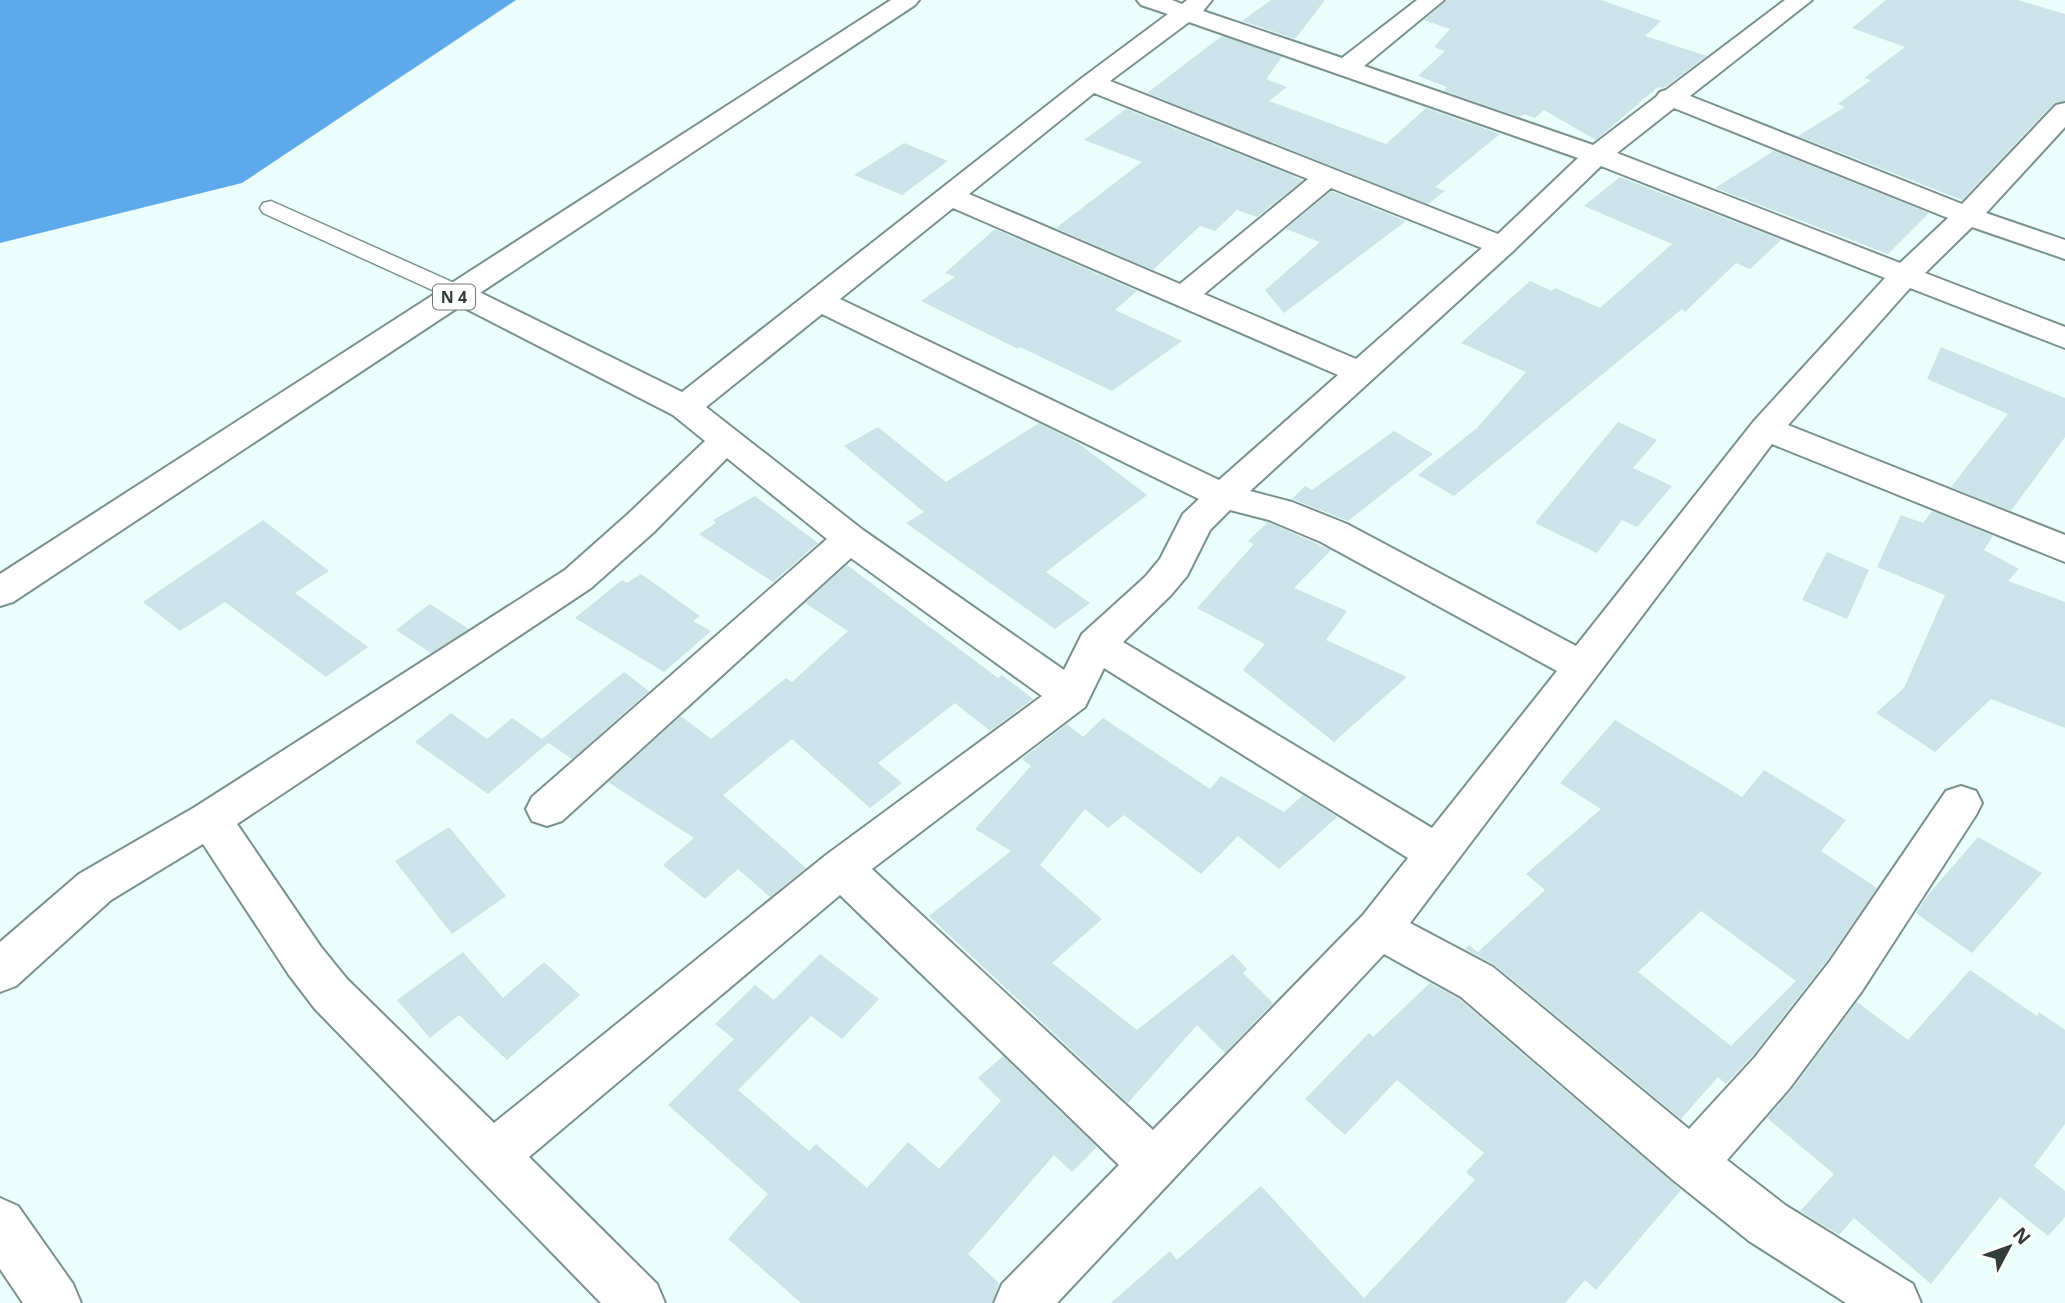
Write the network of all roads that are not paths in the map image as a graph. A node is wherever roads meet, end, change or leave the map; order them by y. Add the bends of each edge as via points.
1 (908, 0) edge
2 (1149, 0) edge
3 (1432, 0) edge
4 (1800, 0) edge
5 (1194, 6) edge
6 (1347, 66) junction
7 (1091, 83) junction
8 (1669, 97) junction
9 (2060, 121) edge
10 (1597, 155) junction
11 (1327, 177) junction
12 (950, 196) junction
13 (271, 208) dead end
14 (1967, 216) junction
15 (1502, 246) junction
16 (2065, 250) edge
17 (1904, 276) junction
18 (460, 294) junction
19 (1184, 297) junction
20 (818, 300) junction
21 (2065, 338) edge
22 (1360, 373) junction
23 (685, 407) junction
24 (1766, 429) junction
25 (726, 440) junction
26 (1223, 496) junction
27 (850, 539) junction
28 (2065, 548) edge
29 (0, 592) edge
30 (1096, 644) junction
31 (1581, 666) junction
32 (1071, 696) junction
33 (1961, 803) dead end
34 (547, 809) dead end
35 (210, 819) junction
36 (1438, 854) junction
37 (841, 868) junction
38 (1379, 929) junction
39 (0, 971) edge
40 (493, 1156) junction
41 (1691, 1163) junction
42 (1154, 1164) junction
43 (0, 1224) edge
44 (54, 1303) edge
45 (638, 1303) edge
46 (1021, 1303) edge
47 (1894, 1303) edge

1 - 18 main road, N 4
2 - 5 main road
3 - 6 main road
4 - 8 main road
5 - 6 main road
5 - 7 main road
6 - 10 main road
7 - 11 main road
7 - 12 main road
8 - 10 main road
8 - 14 main road
9 - 14 main road
10 - 15 main road
10 - 17 main road
11 - 15 main road
11 - 19 main road
12 - 19 main road
12 - 20 main road
13 - 18 lane
14 - 16 main road
14 - 17 main road
15 - 22 main road
17 - 21 main road
17 - 24 main road
18 - 23 main road
18 - 29 main road, N 4
19 - 22 main road
20 - 23 main road
20 - 26 main road
22 - 26 main road
23 - 25 main road
24 - 28 main road
24 - 31 main road
25 - 27 main road
25 - 35 main road via 578,579
26 - 30 main road via 1196,523 1174,567 1158,586
26 - 31 main road via 1280,511 1334,533
27 - 32 main road
27 - 34 main road
30 - 32 main road
30 - 36 main road
31 - 36 main road
32 - 37 main road
33 - 41 main road via 1838,986 1772,1073
35 - 39 main road via 95,887
35 - 40 main road via 331,995
36 - 38 main road
37 - 40 main road
37 - 42 main road
38 - 41 main road via 1477,982
38 - 42 main road
40 - 45 main road
41 - 47 main road via 1767,1223
42 - 46 main road
43 - 44 main road

